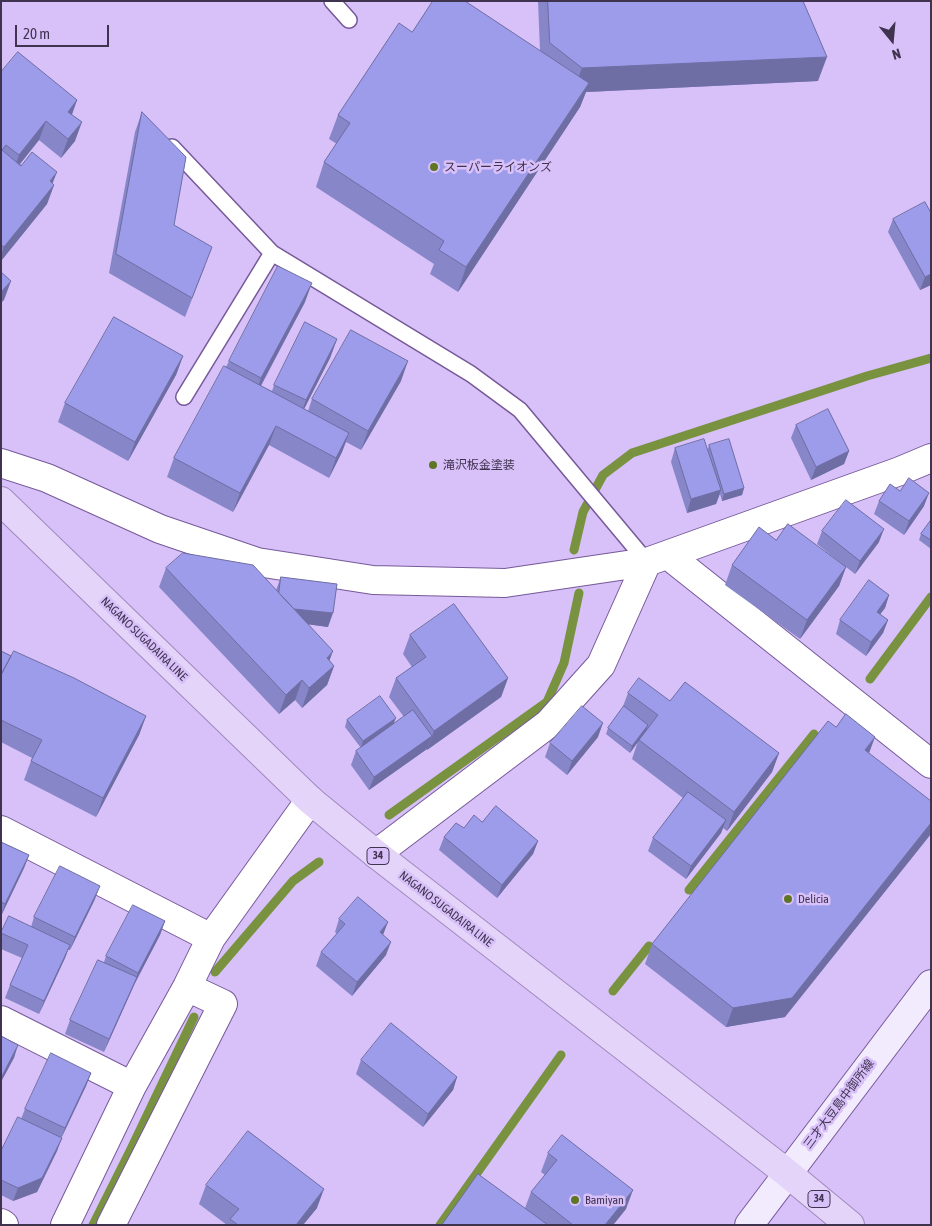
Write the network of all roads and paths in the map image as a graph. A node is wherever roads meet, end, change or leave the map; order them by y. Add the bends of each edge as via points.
1 (332, 1) edge
2 (349, 20) dead end
3 (160, 134) edge
4 (272, 253) junction
5 (184, 397) dead end
6 (931, 458) edge
7 (1, 463) edge
8 (1, 502) edge
9 (657, 559) junction
10 (931, 764) edge
11 (310, 800) junction
12 (1, 830) edge
13 (376, 854) junction
14 (210, 938) junction
15 (187, 987) junction
16 (929, 990) edge
17 (1, 1020) edge
18 (132, 1086) junction
19 (787, 1173) junction
20 (65, 1225) edge
21 (110, 1225) edge
22 (749, 1225) edge
23 (850, 1225) edge

1 - 2 lane
3 - 4 lane
4 - 5 lane
4 - 9 lane via 471,374 520,410 606,512
6 - 9 street
7 - 9 street via 47,478 160,529 257,562 373,580 504,583
8 - 11 main road, NAGANO SUGADAIRA LINE / 34
9 - 10 street
9 - 13 street via 601,665 548,724
11 - 13 main road, NAGANO SUGADAIRA LINE / 34
11 - 14 street
12 - 14 street
13 - 19 main road, NAGANO SUGADAIRA LINE / 34
14 - 15 street
15 - 18 street
15 - 21 street via 223,1004
16 - 19 main road, 三才大豆島中御所線
17 - 18 street
18 - 20 street
19 - 22 main road, 三才大豆島中御所線
19 - 23 main road, NAGANO SUGADAIRA LINE / 34

